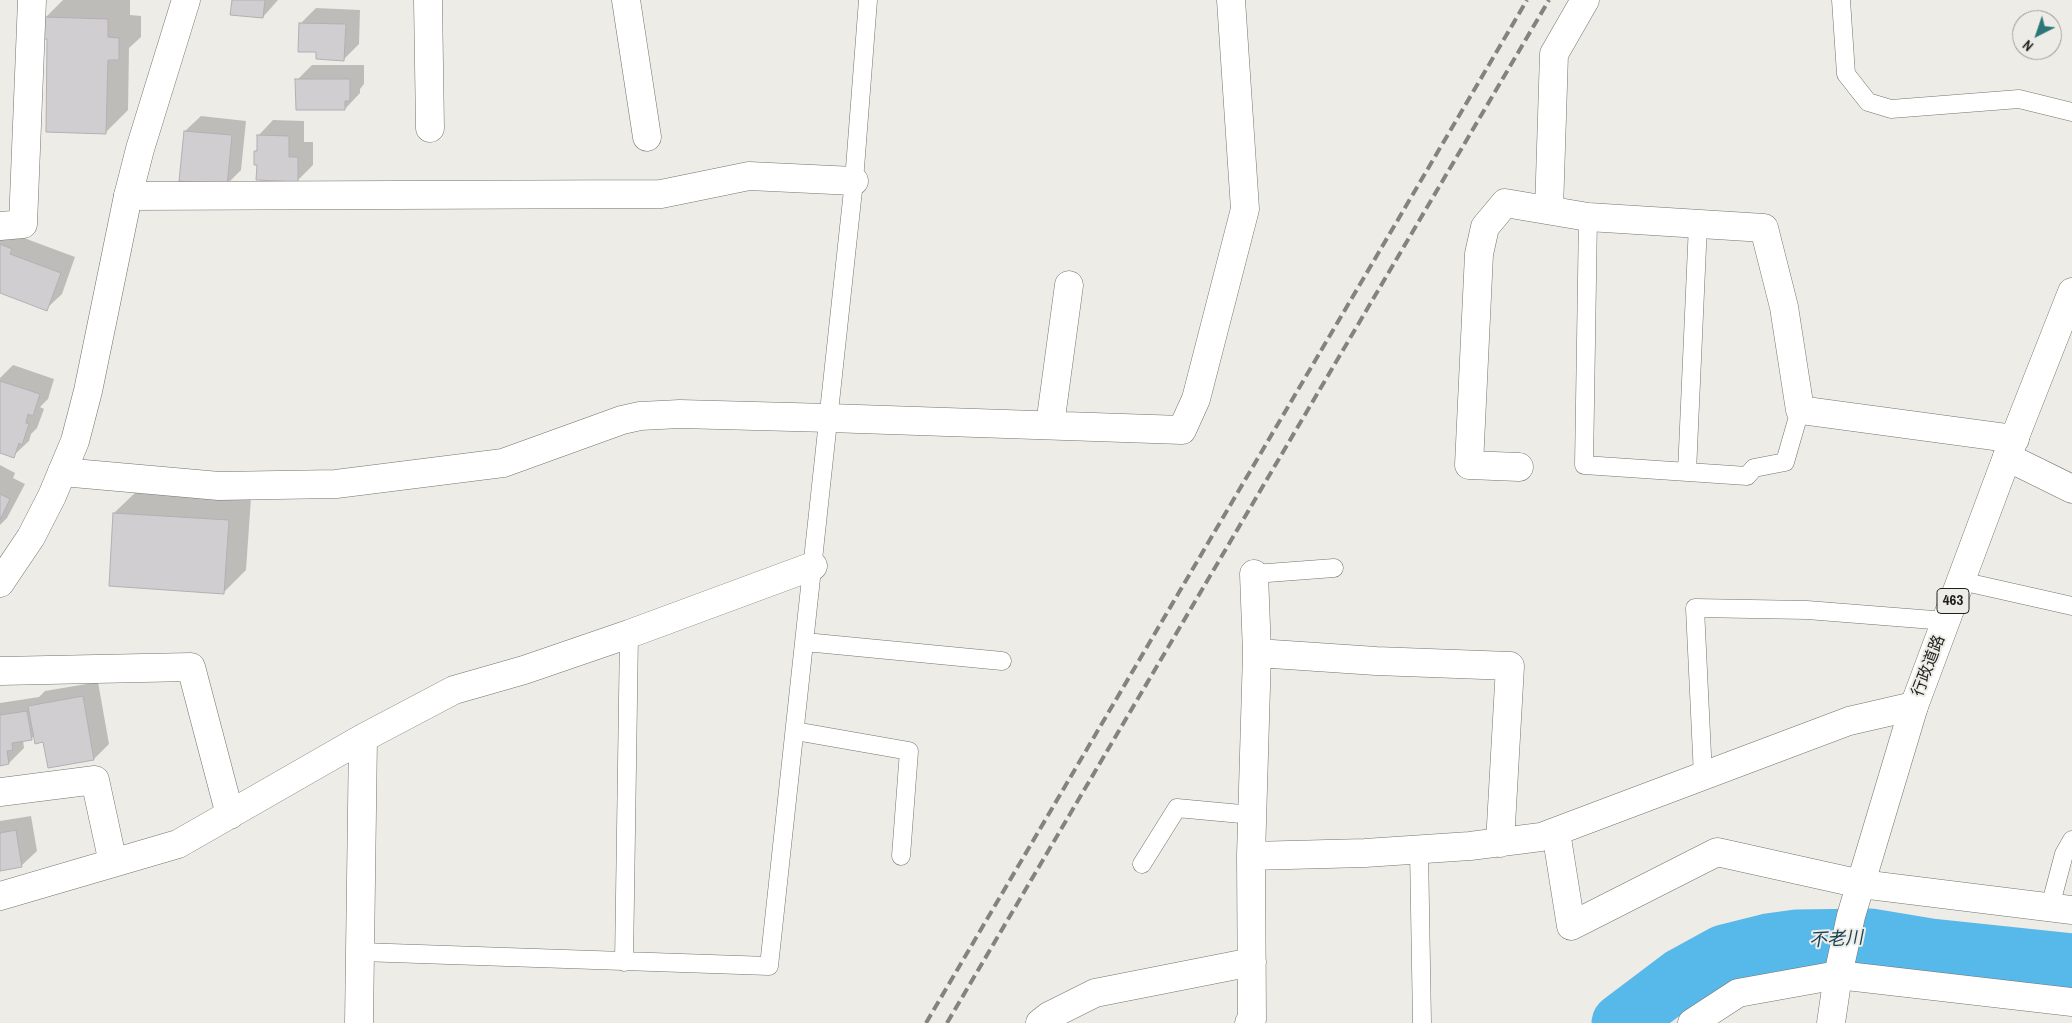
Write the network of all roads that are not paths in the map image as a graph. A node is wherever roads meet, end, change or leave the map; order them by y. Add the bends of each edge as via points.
1 (32, 0) edge
2 (186, 0) edge
3 (428, 0) edge
4 (626, 0) edge
5 (868, 0) edge
6 (1231, 0) edge
7 (1585, 0) edge
8 (1841, 0) edge
9 (2072, 112) edge
10 (430, 128) dead end
11 (647, 138) dead end
12 (854, 181) junction
13 (128, 196) junction
14 (1549, 210) junction
15 (1588, 217) junction
16 (1698, 224) junction
17 (0, 226) edge
18 (1069, 285) dead end
19 (2072, 292) edge
20 (1800, 410) junction
21 (829, 418) junction
22 (1050, 425) junction
23 (2011, 448) junction
24 (1519, 468) dead end
25 (62, 472) junction
26 (1687, 472) junction
27 (2072, 489) edge
28 (813, 566) junction
29 (1334, 568) dead end
30 (1254, 574) joint
31 (1961, 581) junction
32 (0, 583) edge
33 (2072, 606) edge
34 (1946, 621) junction
35 (629, 634) junction
36 (805, 642) junction
37 (1256, 653) junction
38 (1002, 660) dead end
39 (0, 672) edge
40 (1914, 706) junction
41 (795, 731) junction
42 (363, 738) junction
43 (1704, 776) junction
44 (0, 792) edge
45 (230, 815) junction
46 (1252, 816) junction
47 (1556, 832) junction
48 (2072, 840) edge
49 (1500, 843) junction
50 (1419, 850) junction
51 (901, 856) dead end
52 (1251, 856) junction
53 (113, 863) junction
54 (1142, 864) dead end
55 (1861, 884) junction
56 (0, 896) edge
57 (2061, 908) edge
58 (361, 952) junction
59 (624, 962) junction
60 (1252, 962) junction
61 (1840, 965) junction
62 (2072, 1002) edge
63 (359, 1023) edge
64 (1040, 1023) edge
65 (1249, 1023) edge
66 (1422, 1023) edge
67 (1692, 1023) edge
68 (1831, 1023) edge

1 - 17 main road via 23,224
2 - 13 main road
3 - 10 main road
4 - 11 main road
5 - 12 lane
6 - 22 main road via 1244,209 1196,399 1182,430
7 - 14 main road via 1554,54
8 - 9 lane via 1846,74 1868,102 1891,109 2019,99
12 - 13 main road via 749,176 661,194
12 - 21 lane
13 - 25 main road via 88,391 75,441
14 - 15 main road
14 - 24 main road via 1505,203 1485,227 1479,254 1469,465
15 - 16 main road
15 - 26 lane via 1584,466
16 - 20 main road via 1764,228 1784,307
16 - 26 lane
18 - 22 main road
19 - 23 main road, 行政道路 / 463
20 - 23 main road
20 - 26 lane via 1785,462 1754,468 1747,476
21 - 22 main road
21 - 25 main road via 640,416 503,463 336,484 219,486
21 - 28 lane
23 - 27 main road
23 - 31 main road, 行政道路 / 463
25 - 32 main road via 31,537
28 - 35 main road
28 - 36 lane
29 - 30 lane
30 - 37 main road
31 - 33 lane
31 - 34 main road, 行政道路 / 463
34 - 40 main road, 行政道路 / 463
34 - 43 lane via 1807,610 1694,608
35 - 42 main road via 454,690
35 - 59 lane
36 - 38 lane
36 - 41 lane
37 - 46 main road
37 - 49 main road via 1510,666
39 - 45 main road via 191,667
40 - 43 main road via 1849,721
40 - 55 main road, 行政道路 / 463
41 - 51 lane via 909,751
41 - 59 lane via 769,966
42 - 45 main road
42 - 58 main road
43 - 47 main road
44 - 53 main road via 95,780
45 - 53 main road via 178,844
46 - 52 main road
46 - 54 lane via 1176,808
47 - 49 main road
47 - 55 main road via 1571,926 1717,852
48 - 57 lane via 2064,854
49 - 50 main road
50 - 52 main road
50 - 66 lane
52 - 60 main road
53 - 56 main road
55 - 57 main road
55 - 61 main road, 行政道路 / 463
58 - 59 lane
58 - 63 main road
60 - 64 main road via 1095,993
60 - 65 main road via 1252,1018
61 - 62 main road
61 - 67 main road via 1738,993
61 - 68 main road, 行政道路 / 463

